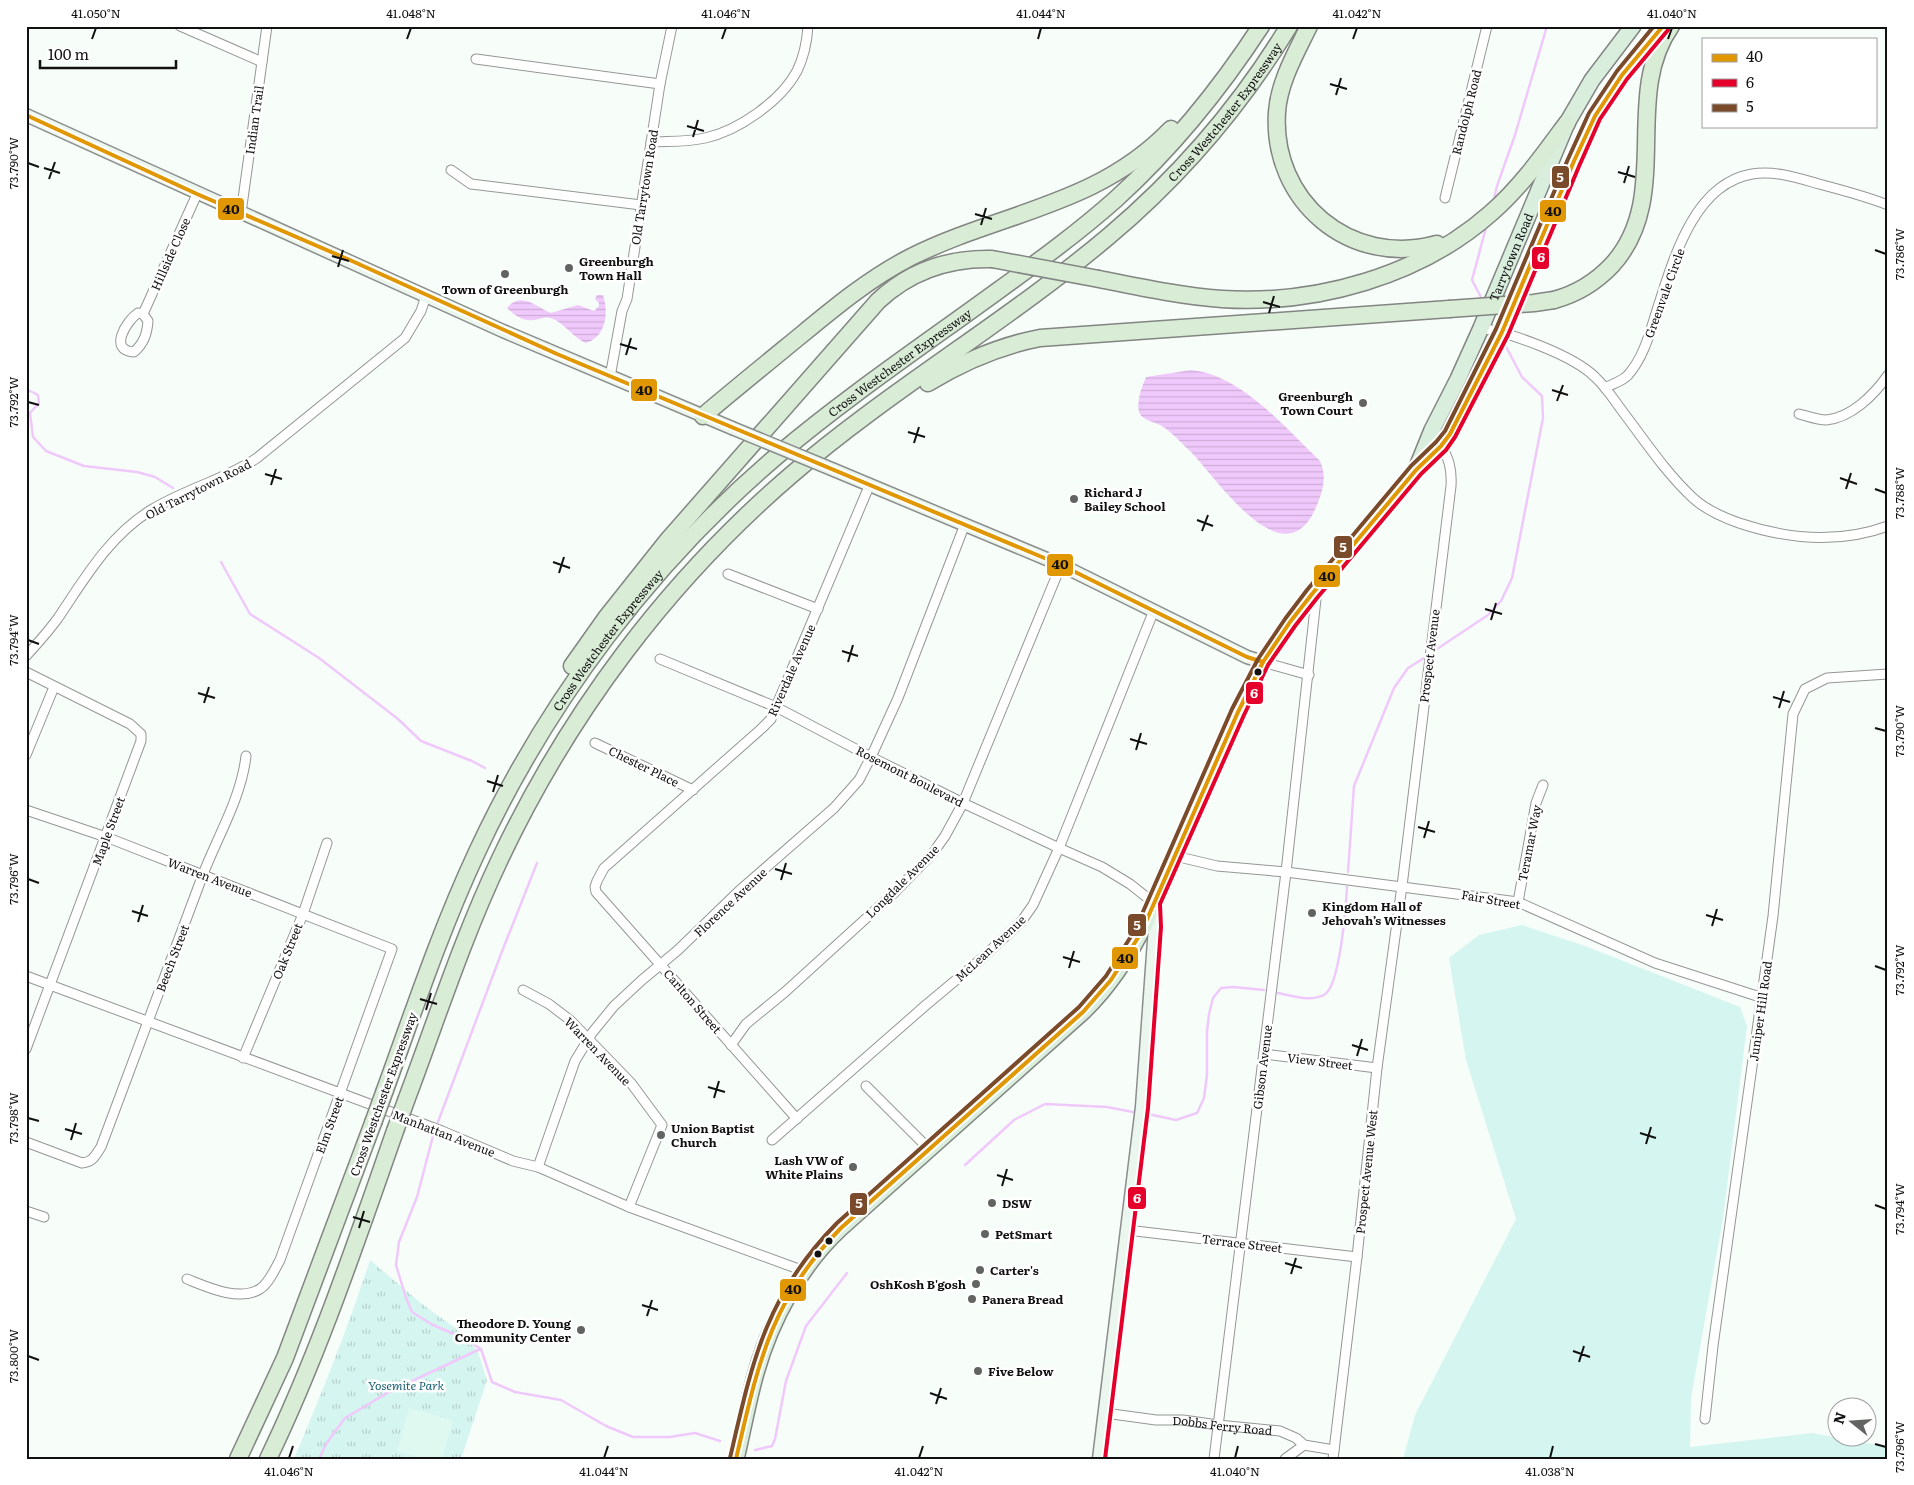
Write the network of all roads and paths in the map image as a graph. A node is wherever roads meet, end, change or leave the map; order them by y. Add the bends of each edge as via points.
1 (180, 26) edge
2 (267, 26) edge
3 (672, 26) edge
4 (808, 26) edge
5 (1261, 26) edge
6 (1289, 26) edge
7 (1309, 26) edge
8 (1487, 26) edge
9 (1633, 26) edge
10 (1663, 26) edge
11 (1671, 26) edge
12 (1246, 49) junction
13 (476, 59) dead end
14 (262, 62) junction
15 (660, 84) junction
16 (26, 115) edge
17 (1567, 123) junction
18 (651, 142) junction
19 (451, 170) dead end
20 (197, 194) junction
21 (1445, 198) dead end
22 (642, 205) junction
23 (1888, 205) edge
24 (242, 213) junction
25 (1481, 221) junction
26 (426, 296) junction
27 (144, 314) dead end
28 (1480, 328) junction
29 (1502, 332) junction
30 (1888, 375) edge
31 (610, 377) junction
32 (1605, 388) junction
33 (1799, 414) dead end
34 (703, 416) junction
35 (1432, 430) junction
36 (842, 434) junction
37 (1441, 446) junction
38 (1416, 470) junction
39 (870, 484) junction
40 (965, 524) junction
41 (1888, 526) edge
42 (1060, 565) junction
43 (728, 574) dead end
44 (1317, 588) junction
45 (818, 609) junction
46 (1154, 610) junction
47 (26, 656) edge
48 (660, 659) dead end
49 (1263, 662) junction
50 (26, 672) edge
51 (1888, 674) edge
52 (1309, 675) junction
53 (54, 687) junction
54 (776, 707) junction
55 (595, 743) dead end
56 (26, 755) edge
57 (246, 756) dead end
58 (871, 757) junction
59 (1543, 785) dead end
60 (693, 790) junction
61 (963, 802) junction
62 (26, 810) edge
63 (492, 821) junction
64 (106, 837) junction
65 (327, 843) dead end
66 (1059, 848) junction
67 (1174, 856) junction
68 (1286, 872) junction
69 (203, 874) junction
70 (597, 880) joint
71 (1402, 886) junction
72 (1518, 902) junction
73 (1154, 903) junction
74 (303, 914) junction
75 (392, 949) joint
76 (661, 964) junction
77 (26, 976) edge
78 (50, 985) junction
79 (523, 990) dead end
80 (1763, 998) junction
81 (148, 1021) junction
82 (588, 1040) junction
83 (731, 1045) junction
84 (26, 1049) edge
85 (1264, 1054) junction
86 (243, 1058) junction
87 (1377, 1068) junction
88 (866, 1086) dead end
89 (341, 1094) junction
90 (797, 1119) junction
91 (772, 1140) dead end
92 (26, 1142) edge
93 (929, 1149) junction
94 (538, 1167) junction
95 (629, 1207) junction
96 (26, 1211) edge
97 (44, 1217) dead end
98 (1127, 1230) junction
99 (1240, 1243) junction
100 (1358, 1257) junction
101 (804, 1271) junction
102 (187, 1279) dead end
103 (272, 1388) junction
104 (296, 1398) junction
105 (1105, 1413) junction
106 (1704, 1419) dead end
107 (1218, 1426) junction
108 (1304, 1445) junction
109 (1334, 1454) edge
110 (228, 1459) edge
111 (238, 1459) edge
112 (268, 1459) edge
113 (277, 1459) edge
114 (736, 1459) edge
115 (1100, 1459) edge
116 (1214, 1459) edge
117 (1285, 1459) edge

1 - 14 street
2 - 14 street, Indian Trail
3 - 15 street, Old Tarrytown Road
4 - 18 street via 797,71 776,99 746,122 707,138
5 - 12 highway, Cross Westchester Expressway
6 - 36 highway, Cross Westchester Expressway via 1220,123 1133,215 1055,278
7 - 25 highway via 1282,88 1276,126 1286,174 1312,212 1350,238 1392,249 1435,245 1460,235
8 - 21 street, Randolph Road
9 - 17 main road, Tarrytown Road via 1592,80
10 - 29 main road, Tarrytown Road via 1622,75 1595,116
11 - 36 highway, bridge via 1660,44 1651,77 1644,196 1636,227 1625,248 1604,273 1577,291 1534,303 1031,340 968,360
12 - 34 highway via 1166,133 1127,166 1070,197 942,243 892,268 841,303
12 - 63 highway, Cross Westchester Expressway via 1186,126 1099,214 802,435 703,525 637,599 576,678
13 - 15 street
14 - 24 street, Indian Trail
15 - 18 street, Old Tarrytown Road
16 - 20 main road
17 - 25 highway via 1517,187
17 - 28 main road, Tarrytown Road
18 - 22 street, Old Tarrytown Road
19 - 22 street via 471,184
20 - 24 main road
20 - 27 street, Hillside Close
22 - 31 street, Old Tarrytown Road
23 - 32 street, Greenvale Circle via 1776,174 1752,174 1726,183 1705,201 1689,226 1641,356 1627,377
24 - 26 main road
25 - 63 highway, bridge via 1442,248 1392,272 1338,289 1300,296 1222,299 1180,294 992,259 952,261 897,285 869,310 691,513 606,618 549,702
26 - 31 main road
26 - 47 street, Old Tarrytown Road via 405,338 257,458 241,470 151,510 125,529 103,552 50,628
28 - 29 street
28 - 35 main road, Tarrytown Road
29 - 32 street via 1579,365
29 - 37 main road, Tarrytown Road via 1476,386
30 - 33 street via 1863,402 1841,417 1824,420
31 - 34 main road
32 - 41 street via 1663,465 1692,497 1722,517 1765,532 1806,538 1838,536
34 - 39 main road, bridge
35 - 37 street, Prospect Avenue
35 - 38 main road, Tarrytown Road
36 - 104 highway, Cross Westchester Expressway, bridge via 766,497 697,565 634,640 582,713 528,802 473,921
37 - 38 main road, Tarrytown Road
37 - 71 street, Prospect Avenue via 1451,468 1451,486
38 - 44 main road, Tarrytown Road
39 - 40 main road
39 - 45 street, Riverdale Avenue
40 - 42 main road
40 - 58 street, Florence Avenue via 898,698
42 - 46 main road
42 - 61 street, Longdale Avenue
43 - 45 street
44 - 49 main road, Tarrytown Road
44 - 52 street, Gibson Avenue
45 - 54 street, Riverdale Avenue
46 - 49 main road via 1247,658
46 - 66 street, McLean Avenue
48 - 54 street, Rosemont Boulevard
49 - 52 street
49 - 67 main road, Tarrytown Road
50 - 53 street, Maple Street
51 - 80 street, Juniper Hill Road via 1827,678 1805,689 1793,714
52 - 68 street, Gibson Avenue
53 - 56 street
53 - 64 street, Maple Street via 130,724 141,734 139,751
54 - 58 street, Rosemont Boulevard
54 - 60 street, Riverdale Avenue via 762,729
55 - 60 street, Chester Place
57 - 69 street, Beech Street via 238,792
58 - 61 street, Rosemont Boulevard
58 - 76 street, Florence Avenue via 859,780 834,808
59 - 72 street, Teramar Way via 1536,803
60 - 70 street, Riverdale Avenue via 604,868
61 - 66 street, Rosemont Boulevard
61 - 83 street, Longdale Avenue via 933,853 785,992 746,1024
62 - 64 street, Warren Avenue
63 - 103 highway, Cross Westchester Expressway, bridge via 451,912
64 - 69 street, Warren Avenue
64 - 78 street, Maple Street
65 - 74 street, Oak Street
66 - 73 street, Rosemont Boulevard via 1102,867
66 - 90 street, McLean Avenue via 1040,892 1021,922
67 - 68 street, Fair Street via 1217,866
67 - 73 main road, Tarrytown Road
68 - 71 street, Fair Street
68 - 85 street, Gibson Avenue
69 - 74 street, Warren Avenue
69 - 81 street, Beech Street
70 - 76 street, Carlton Street via 596,892
71 - 72 street, Fair Street
71 - 87 street, Prospect Avenue West
72 - 80 street, Fair Street via 1655,963
73 - 93 main road, Tarrytown Road via 1125,961 1095,1001
73 - 98 main road via 1142,1107
74 - 75 street, Warren Avenue
74 - 86 street, Oak Street
75 - 89 street, Elm Street
76 - 82 street, Florence Avenue via 614,1006
76 - 83 street, Carlton Street
77 - 78 street, Manhattan Avenue
78 - 81 street, Manhattan Avenue
78 - 84 street, Maple Street
79 - 82 street, Warren Avenue via 570,1020
80 - 106 street, Juniper Hill Road
81 - 86 street, Manhattan Avenue
81 - 92 street, Beech Street via 94,1159 82,1163
82 - 94 street, Florence Avenue via 575,1061
82 - 95 street, Warren Avenue via 631,1083 662,1125
83 - 90 street, Carlton Street
85 - 87 street, View Street
85 - 99 street, Gibson Avenue
86 - 89 street, Manhattan Avenue
87 - 100 street, Prospect Avenue West
88 - 93 street
89 - 94 street, Manhattan Avenue
89 - 102 street, Elm Street via 280,1260 267,1281 259,1289 242,1294 210,1288
90 - 91 street, McLean Avenue
93 - 101 main road, Tarrytown Road via 828,1240
94 - 95 street, Manhattan Avenue
95 - 101 street, Manhattan Avenue
96 - 97 street
98 - 99 street, Terrace Street
98 - 105 main road
99 - 100 street, Terrace Street
99 - 107 street, Gibson Avenue
100 - 109 street, Prospect Avenue West
101 - 114 main road, Tarrytown Road via 760,1358
103 - 110 highway
103 - 111 highway, Cross Westchester Expressway
104 - 112 highway, Cross Westchester Expressway
104 - 113 highway
105 - 107 street, Dobbs Ferry Road
105 - 115 main road
107 - 108 street, Dobbs Ferry Road via 1280,1431
107 - 116 street, Gibson Avenue
108 - 109 street, Dobbs Ferry Road
108 - 117 street

